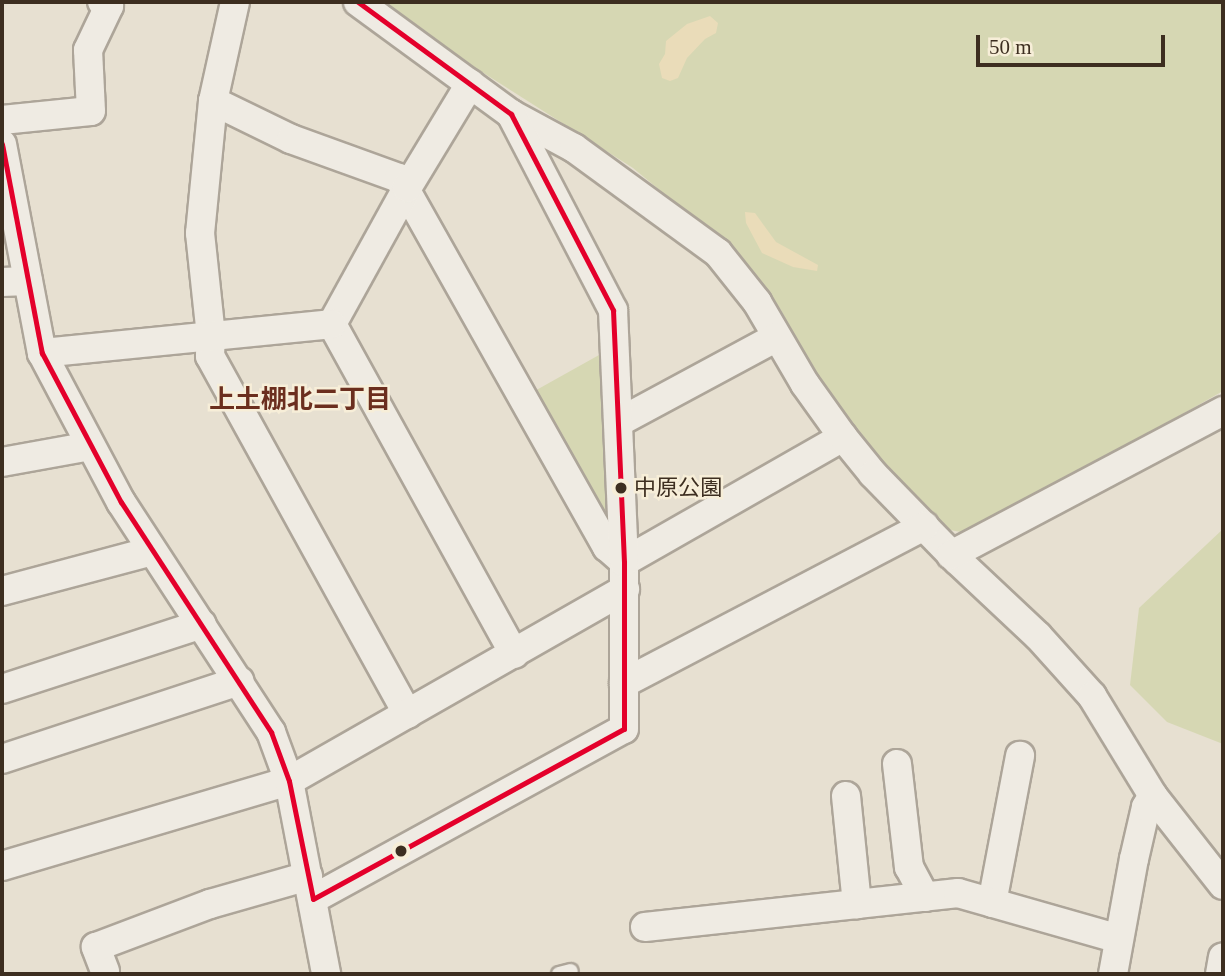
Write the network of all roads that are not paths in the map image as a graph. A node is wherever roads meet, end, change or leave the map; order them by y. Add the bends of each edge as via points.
1 (102, 2) edge
2 (235, 2) edge
3 (358, 2) edge
4 (470, 85) junction
5 (213, 101) junction
6 (511, 114) junction
7 (2, 120) edge
8 (2, 144) edge
9 (407, 188) junction
10 (15, 281) edge
11 (332, 324) junction
12 (211, 336) junction
13 (776, 337) junction
14 (42, 353) junction
15 (1223, 411) edge
16 (618, 422) junction
17 (843, 438) junction
18 (91, 446) junction
19 (2, 462) edge
20 (924, 526) junction
21 (152, 551) junction
22 (954, 557) junction
23 (625, 576) junction
24 (2, 590) edge
25 (202, 624) junction
26 (514, 654) junction
27 (239, 681) junction
28 (624, 683) junction
29 (2, 689) edge
30 (408, 714) junction
31 (1020, 756) dead end
32 (2, 759) edge
33 (897, 764) dead end
34 (289, 781) junction
35 (846, 796) dead end
36 (1153, 796) junction
37 (2, 866) edge
38 (1223, 885) edge
39 (313, 896) junction
40 (925, 897) junction
41 (992, 903) junction
42 (857, 904) junction
43 (645, 927) dead end
44 (1119, 939) junction
45 (93, 957) dead end
46 (1223, 957) edge
47 (326, 974) edge
48 (1113, 974) edge
49 (1220, 974) edge

1 - 7 street via 109,6 88,50 91,110
2 - 5 street
3 - 4 street
4 - 6 street
4 - 9 street
5 - 9 street via 291,139 399,178
5 - 12 street via 200,233
6 - 13 street via 574,148 718,253 757,302
6 - 16 street via 613,310
8 - 10 street
9 - 11 street
9 - 23 street
10 - 14 street
11 - 12 street
11 - 26 street
12 - 14 street
12 - 30 street via 210,356
13 - 16 street
13 - 17 street
14 - 18 street
15 - 22 street
16 - 23 street
17 - 20 street
17 - 23 street
18 - 19 street
18 - 21 street
20 - 22 street
20 - 28 street
21 - 24 street
21 - 25 street
22 - 36 street via 1038,636 1092,696
23 - 26 street
23 - 28 street
25 - 27 street
25 - 29 street
26 - 30 street
27 - 32 street
27 - 34 street via 271,732
28 - 39 street via 624,729
30 - 34 street
31 - 41 street
33 - 40 street via 909,867
34 - 37 street
34 - 39 street
35 - 42 street
36 - 38 street
36 - 44 street via 1146,807
39 - 45 street via 210,904
39 - 47 street
40 - 41 street via 958,893
40 - 42 street
41 - 44 street
42 - 43 street
44 - 48 street
46 - 49 street

